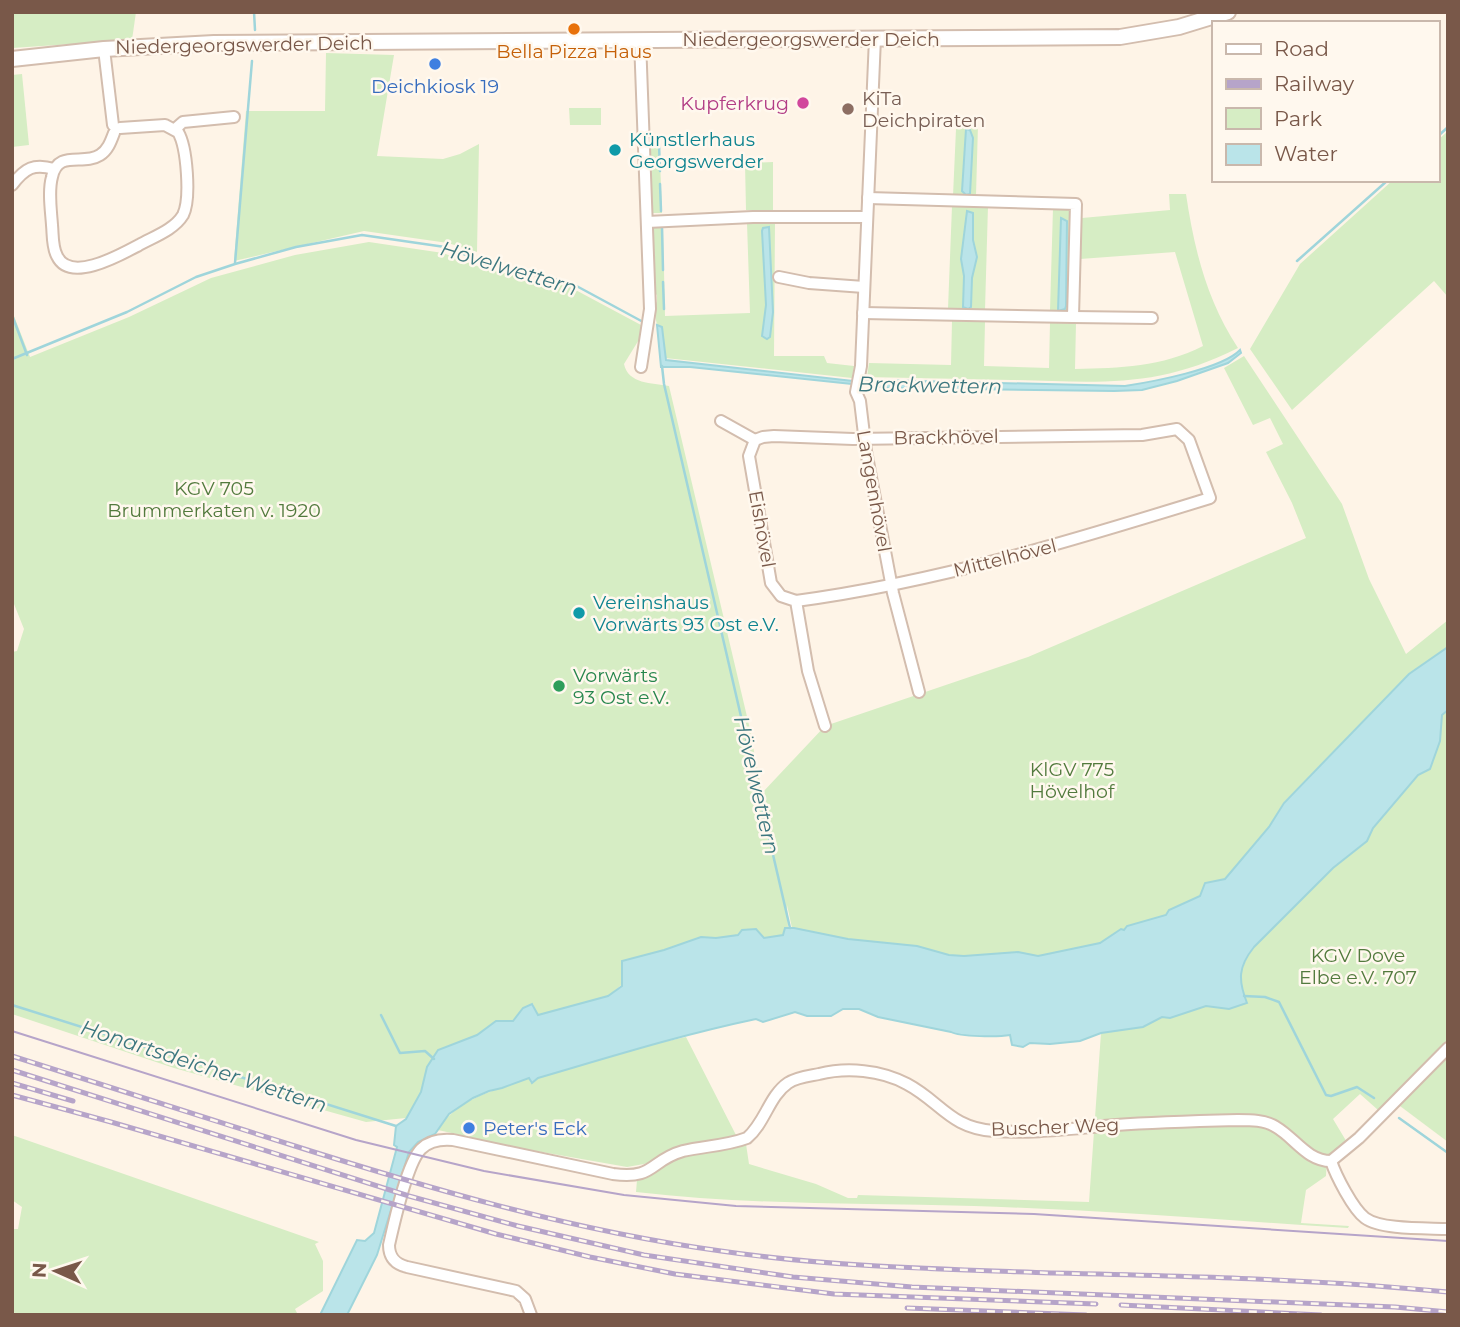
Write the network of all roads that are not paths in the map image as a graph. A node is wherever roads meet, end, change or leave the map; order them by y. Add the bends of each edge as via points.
1 (1228, 12) edge
2 (875, 38) junction
3 (640, 40) junction
4 (104, 49) junction
5 (12, 59) edge
6 (234, 117) dead end
7 (116, 129) junction
8 (175, 129) junction
9 (54, 169) junction
10 (12, 185) edge
11 (868, 198) junction
12 (867, 217) junction
13 (647, 222) junction
14 (779, 277) dead end
15 (864, 287) junction
16 (863, 313) junction
17 (1073, 317) junction
18 (1152, 318) dead end
19 (641, 367) dead end
20 (720, 421) dead end
21 (864, 439) junction
22 (755, 440) junction
23 (1210, 498) joint
24 (891, 584) junction
25 (796, 601) junction
26 (919, 692) dead end
27 (825, 726) dead end
28 (1448, 1048) edge
29 (1331, 1161) junction
30 (1448, 1229) edge
31 (531, 1315) edge

1 - 2 street, Niedergeorgswerder Deich via 1179,27 1120,37
2 - 3 street, Niedergeorgswerder Deich
2 - 11 street, Langenhövel
3 - 4 street, Niedergeorgswerder Deich via 215,43
3 - 13 street
4 - 5 street, Niedergeorgswerder Deich
4 - 7 street
6 - 8 street via 183,122
7 - 8 street via 165,125
7 - 9 street via 101,155 66,159
8 - 9 street via 185,158 187,197 182,217 104,263 68,266 56,255
9 - 10 street via 30,167
11 - 12 street, Langenhövel
11 - 17 street via 1076,204
12 - 13 street
12 - 15 street, Langenhövel
13 - 19 street via 650,317
14 - 15 street
15 - 16 street, Langenhövel
16 - 17 street
16 - 21 street, Langenhövel via 857,382
17 - 18 street
20 - 22 street
21 - 22 street, Brackhövel via 774,436
21 - 23 street, Brackhövel via 1142,435 1177,429 1189,440
21 - 24 street, Langenhövel
22 - 25 street, Eishövel via 749,456 771,583 781,596
23 - 24 street, Mittelhövel via 1022,555
24 - 25 street, Mittelhövel
24 - 26 street, Langenhövel
25 - 27 street via 808,671
28 - 29 street
29 - 30 street via 1365,1218 1381,1224
29 - 31 street, Buscher Weg via 1316,1159 1276,1127 1258,1121 1026,1132 978,1129 959,1123 907,1084 847,1070 788,1083 747,1138 673,1154 639,1175 613,1174 446,1140 425,1145 412,1163 390,1240 391,1257 407,1267 509,1288 525,1299

